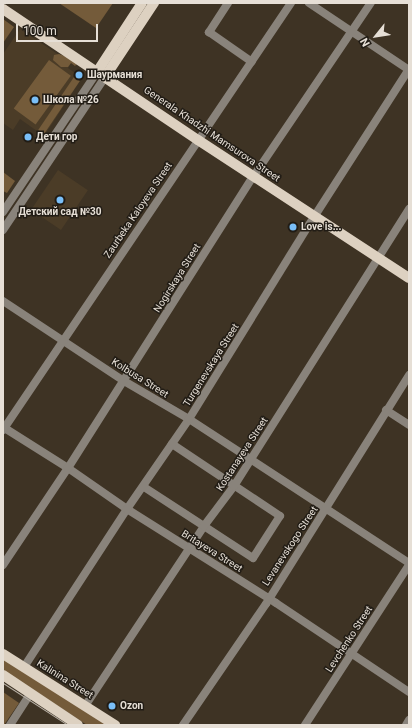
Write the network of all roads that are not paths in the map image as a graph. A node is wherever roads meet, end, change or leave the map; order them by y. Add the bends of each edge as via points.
1 (142, 3) edge
2 (154, 3) edge
3 (228, 3) edge
4 (291, 3) edge
5 (309, 3) edge
6 (371, 3) edge
7 (3, 8) edge
8 (352, 32) junction
9 (252, 62) junction
10 (409, 70) edge
11 (101, 74) junction
12 (198, 140) junction
13 (253, 177) junction
14 (409, 209) edge
15 (3, 212) edge
16 (314, 217) junction
17 (3, 230) edge
18 (378, 258) junction
19 (409, 278) edge
20 (3, 301) edge
21 (62, 340) junction
22 (409, 375) edge
23 (124, 381) junction
24 (386, 410) junction
25 (189, 419) junction
26 (409, 425) edge
27 (3, 428) edge
28 (172, 444) junction
29 (250, 460) junction
30 (68, 468) junction
31 (144, 486) junction
32 (234, 486) junction
33 (327, 508) junction
34 (127, 509) junction
35 (204, 526) junction
36 (190, 549) junction
37 (3, 564) edge
38 (409, 564) edge
39 (269, 599) junction
40 (352, 653) junction
41 (3, 654) edge
42 (24, 667) junction
43 (3, 676) edge
44 (409, 692) edge
45 (31, 694) junction
46 (85, 706) junction
47 (409, 720) edge
48 (10, 725) edge
49 (78, 725) edge
50 (115, 725) edge
51 (183, 725) edge
52 (305, 725) edge
53 (406, 725) edge

1 - 11 main road
2 - 11 main road
3 - 9 street via 209,32
4 - 9 street, Zaurbeka Kaloyeva Street
5 - 8 street
6 - 8 street, Nogirskaya Street
7 - 11 main road, Generala Khadzhi Mamsurova Street
8 - 10 street
8 - 13 street, Nogirskaya Street
9 - 12 street, Zaurbeka Kaloyeva Street
10 - 16 street, Turgenevskaya Street
11 - 12 main road, Generala Khadzhi Mamsurova Street
11 - 15 street
11 - 17 street
12 - 13 main road, Generala Khadzhi Mamsurova Street
12 - 21 street, Zaurbeka Kaloyeva Street
13 - 16 main road, Generala Khadzhi Mamsurova Street
13 - 23 street, Nogirskaya Street
14 - 18 street, Kostanayeva Street
16 - 18 main road, Generala Khadzhi Mamsurova Street
16 - 25 street, Turgenevskaya Street
18 - 19 main road, Generala Khadzhi Mamsurova Street
18 - 29 street, Kostanayeva Street
20 - 21 street, Kolbusa Street
21 - 23 street, Kolbusa Street
21 - 27 street, Zaurbeka Kaloyeva Street
22 - 24 street, Levanevskogo Street
23 - 25 street, Kolbusa Street
23 - 30 street, Nogirskaya Street
24 - 26 street
24 - 33 street, Levanevskogo Street
25 - 28 street, Turgenevskaya Street
25 - 29 street, Kolbusa Street
27 - 30 street, Britayeva Street
28 - 31 street, Turgenevskaya Street
28 - 32 street
29 - 32 street, Kostanayeva Street
29 - 33 street, Kolbusa Street
30 - 34 street, Britayeva Street
30 - 37 street, Nogirskaya Street
31 - 34 street, Turgenevskaya Street
31 - 35 street
32 - 35 street, Kostanayeva Street
32 - 35 street via 280,516 253,558
33 - 38 street, Kolbusa Street
33 - 39 street, Levanevskogo Street
34 - 36 street, Britayeva Street
34 - 42 street, Turgenevskaya Street
35 - 36 street, Kostanayeva Street
36 - 39 street, Britayeva Street
36 - 46 street, Kostanayeva Street
38 - 40 street, Levchenko Street
39 - 40 street, Britayeva Street
39 - 51 street, Levanevskogo Street
40 - 44 street, Britayeva Street
40 - 52 street, Levchenko Street
41 - 42 main road, Kalinina Street
42 - 46 main road, Kalinina Street
43 - 45 main road
45 - 48 street
45 - 49 main road
46 - 50 main road, Kalinina Street
47 - 53 street

